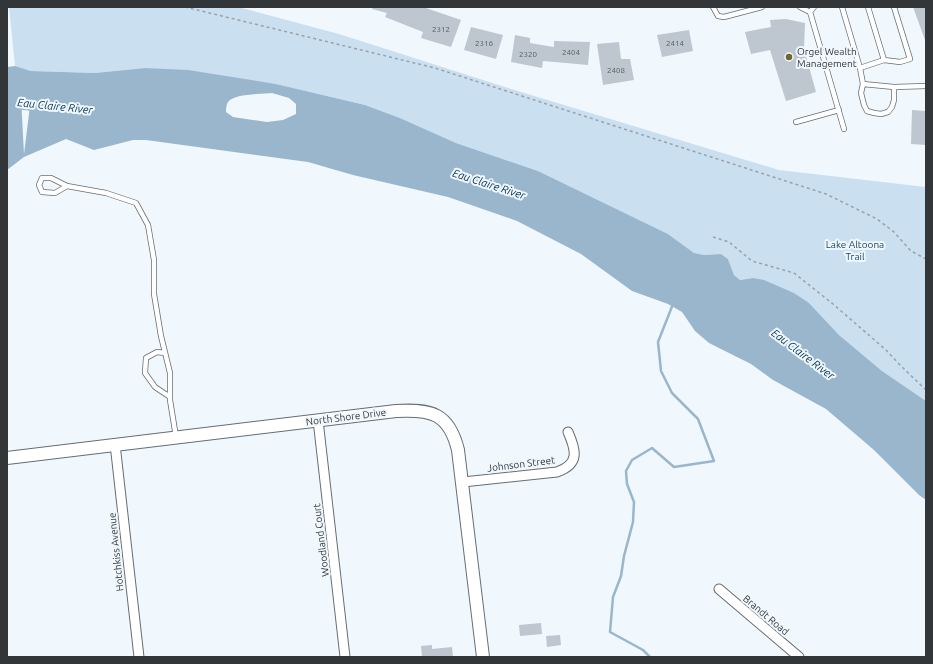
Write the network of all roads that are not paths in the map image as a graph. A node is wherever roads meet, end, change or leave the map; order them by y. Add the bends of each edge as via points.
1 (712, 7) edge
2 (762, 7) edge
3 (800, 7) edge
4 (814, 7) edge
5 (842, 7) edge
6 (868, 7) edge
7 (894, 7) edge
8 (810, 12) junction
9 (884, 60) junction
10 (860, 68) junction
11 (863, 84) junction
12 (894, 86) junction
13 (926, 86) edge
14 (839, 110) junction
15 (796, 122) dead end
16 (844, 129) dead end
17 (67, 186) junction
18 (165, 352) junction
19 (170, 397) junction
20 (318, 420) junction
21 (568, 432) dead end
22 (176, 437) junction
23 (116, 444) junction
24 (7, 458) edge
25 (462, 482) junction
26 (718, 589) dead end
27 (139, 657) edge
28 (345, 657) edge
29 (483, 657) edge
30 (799, 657) edge

1 - 2 lane via 718,16 724,17
3 - 8 lane
4 - 8 lane
5 - 10 lane
6 - 9 lane
7 - 9 lane via 910,59 900,62
8 - 14 lane
9 - 10 lane
10 - 11 lane
11 - 12 lane
11 - 12 lane via 861,93 864,105 874,114 888,112 892,107
12 - 13 lane
14 - 15 lane
14 - 16 lane
17 - 17 lane via 51,178 42,178 39,185 42,192 55,194
17 - 18 lane via 106,193 136,204 148,225 154,260 154,294
18 - 19 lane via 170,373
18 - 19 lane via 157,352 146,358 145,373 155,387
19 - 22 lane
20 - 22 street, North Shore Drive
20 - 25 street, North Shore Drive via 409,410 434,414 448,425 456,439
20 - 28 street, Woodland Court
21 - 25 street, Johnson Street via 574,456 569,466 563,470
22 - 23 street, North Shore Drive
23 - 24 street, North Shore Drive
23 - 27 street, Hotchkiss Avenue
25 - 29 street, North Shore Drive
26 - 30 street, Brandt Road

